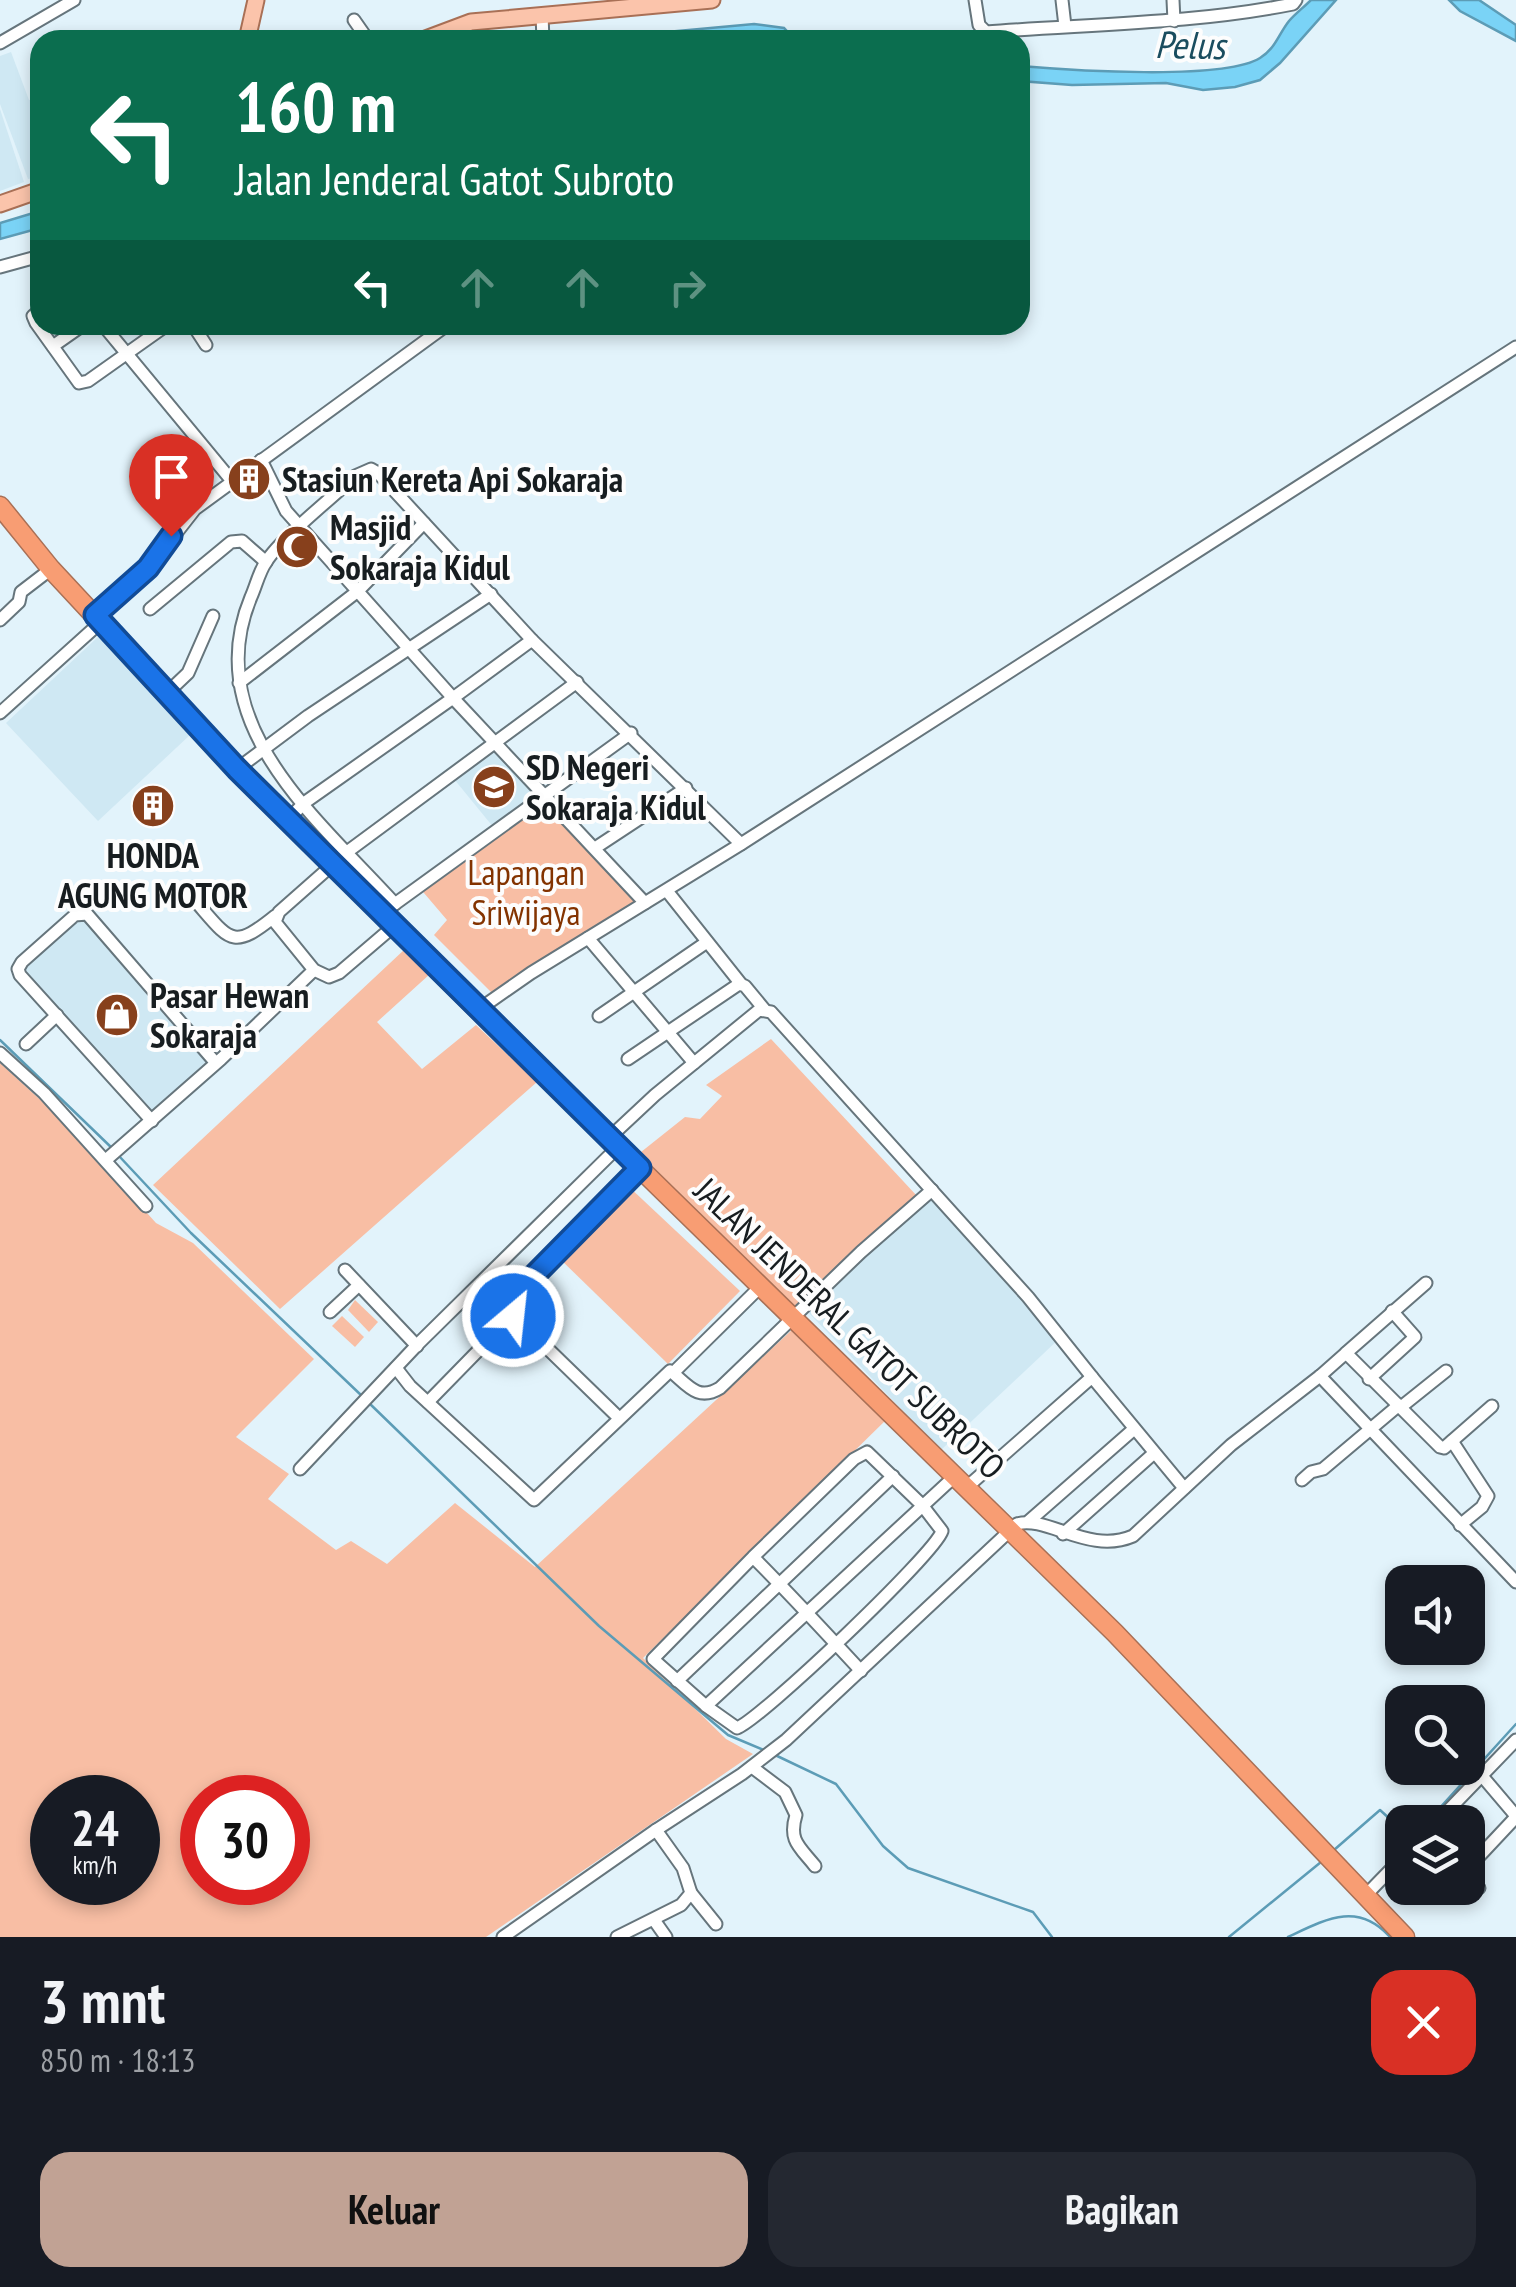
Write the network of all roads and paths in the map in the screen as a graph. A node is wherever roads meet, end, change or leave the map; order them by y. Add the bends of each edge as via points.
1 (74, 0) edge
2 (256, 0) edge
3 (712, 0) edge
4 (975, 0) edge
5 (1062, 0) edge
6 (1173, 0) edge
7 (1296, 0) edge
8 (545, 13) edge
9 (354, 20) dead end
10 (1174, 20) junction
11 (1065, 26) junction
12 (249, 30) edge
13 (361, 30) edge
14 (450, 30) edge
15 (983, 30) edge
16 (1012, 30) edge
17 (0, 42) edge
18 (30, 194) edge
19 (0, 204) edge
20 (30, 259) edge
21 (0, 267) edge
22 (45, 335) edge
23 (69, 335) edge
24 (112, 335) edge
25 (152, 335) edge
26 (200, 335) edge
27 (432, 335) edge
28 (206, 345) dead end
29 (53, 346) junction
30 (1516, 347) edge
31 (126, 352) junction
32 (261, 460) junction
33 (232, 481) junction
34 (0, 506) edge
35 (424, 523) junction
36 (300, 528) junction
37 (266, 562) junction
38 (52, 569) junction
39 (358, 591) junction
40 (490, 594) junction
41 (150, 609) dead end
42 (213, 616) dead end
43 (98, 619) junction
44 (0, 620) edge
45 (532, 640) junction
46 (410, 650) junction
47 (577, 682) junction
48 (239, 684) junction
49 (166, 694) junction
50 (453, 698) junction
51 (0, 713) edge
52 (631, 733) junction
53 (496, 745) junction
54 (262, 748) junction
55 (237, 769) junction
56 (686, 788) junction
57 (544, 796) junction
58 (304, 803) junction
59 (288, 820) junction
60 (741, 844) junction
61 (594, 848) junction
62 (340, 858) junction
63 (667, 891) junction
64 (645, 903) junction
65 (198, 904) dead end
66 (391, 914) junction
67 (275, 916) junction
68 (588, 938) junction
69 (707, 942) junction
70 (314, 970) junction
71 (742, 984) junction
72 (636, 991) junction
73 (764, 1009) junction
74 (478, 1010) junction
75 (56, 1015) junction
76 (599, 1016) dead end
77 (669, 1031) junction
78 (26, 1044) dead end
79 (0, 1053) edge
80 (628, 1059) dead end
81 (216, 1062) junction
82 (694, 1062) junction
83 (152, 1120) junction
84 (614, 1142) junction
85 (114, 1153) junction
86 (640, 1168) junction
87 (932, 1190) junction
88 (146, 1206) dead end
89 (345, 1270) dead end
90 (1426, 1283) dead end
91 (360, 1285) junction
92 (760, 1287) junction
93 (1392, 1310) junction
94 (330, 1312) dead end
95 (513, 1316) junction
96 (793, 1319) junction
97 (417, 1346) junction
98 (1346, 1353) junction
99 (396, 1368) junction
100 (1446, 1371) dead end
101 (673, 1373) junction
102 (1320, 1376) junction
103 (1092, 1377) junction
104 (1369, 1379) junction
105 (428, 1402) junction
106 (1400, 1406) junction
107 (1492, 1406) dead end
108 (618, 1417) junction
109 (1134, 1429) junction
110 (1370, 1430) junction
111 (1452, 1441) junction
112 (1153, 1454) junction
113 (300, 1469) dead end
114 (893, 1476) junction
115 (1302, 1480) dead end
116 (961, 1481) junction
117 (1184, 1488) junction
118 (922, 1506) junction
119 (1029, 1521) junction
120 (1460, 1525) junction
121 (1010, 1531) junction
122 (1063, 1534) junction
123 (753, 1557) junction
124 (1516, 1582) edge
125 (780, 1583) junction
126 (808, 1612) junction
127 (834, 1642) junction
128 (861, 1671) junction
129 (677, 1681) junction
130 (706, 1706) junction
131 (1516, 1740) edge
132 (754, 1765) junction
133 (1485, 1773) edge
134 (1485, 1780) edge
135 (1473, 1785) edge
136 (1453, 1805) edge
137 (1516, 1816) edge
138 (656, 1830) junction
139 (1485, 1850) edge
140 (815, 1866) dead end
141 (1385, 1875) edge
142 (690, 1893) junction
143 (1364, 1897) junction
144 (654, 1920) junction
145 (716, 1924) dead end
146 (503, 1937) edge
147 (617, 1937) edge
148 (666, 1937) edge
149 (1404, 1937) edge

1 - 17 street
2 - 12 main road
3 - 8 main road
4 - 15 street
5 - 11 street
6 - 10 street
7 - 10 street
8 - 14 main road
9 - 13 street
10 - 11 street
11 - 16 street
18 - 19 main road
20 - 21 street
22 - 29 street
23 - 29 street
24 - 31 street
25 - 31 street
26 - 28 street
27 - 32 street
29 - 31 street via 79,383
30 - 60 street
31 - 33 street
32 - 33 street
32 - 36 street
33 - 43 street via 182,521
34 - 38 highway, JALAN JENDERAL GATOT SUBROTO
35 - 36 street via 371,469
35 - 39 street
35 - 40 street
36 - 37 street
36 - 39 street
37 - 41 street via 242,541 232,542
37 - 48 street via 240,632
38 - 43 highway, JALAN JENDERAL GATOT SUBROTO
38 - 44 street via 21,592
39 - 46 street
39 - 48 street
40 - 45 street
40 - 46 street
42 - 49 street via 188,673
43 - 49 highway, JALAN JENDERAL GATOT SUBROTO
43 - 51 street
45 - 47 street
45 - 50 street
46 - 50 street
46 - 54 street
47 - 52 street
47 - 53 street
48 - 54 street
49 - 55 highway, JALAN JENDERAL GATOT SUBROTO
50 - 53 street
50 - 58 street
52 - 56 street
52 - 57 street
53 - 57 street
53 - 62 street
54 - 55 street
54 - 58 street
55 - 59 highway, JALAN JENDERAL GATOT SUBROTO
56 - 60 street
56 - 61 street
57 - 61 street
57 - 66 street
58 - 59 street
58 - 62 street
59 - 62 highway, JALAN JENDERAL GATOT SUBROTO
60 - 63 street
61 - 64 street
62 - 66 highway, JALAN JENDERAL GATOT SUBROTO
62 - 67 street
63 - 64 street
63 - 69 street
64 - 68 street
65 - 67 street via 236,940
66 - 70 street via 334,976
66 - 74 highway, JALAN JENDERAL GATOT SUBROTO
67 - 70 street
68 - 72 street
68 - 74 street
69 - 71 street
69 - 72 street
70 - 81 street
71 - 73 street
71 - 77 street
72 - 76 street
72 - 77 street
73 - 82 street
73 - 87 street
74 - 84 highway, JALAN JENDERAL GATOT SUBROTO
75 - 78 street
75 - 81 street via 18,970 75,915 86,914
75 - 83 street
77 - 80 street
77 - 82 street
79 - 85 street
81 - 83 street
82 - 84 street
83 - 85 street
84 - 86 highway, JALAN JENDERAL GATOT SUBROTO
84 - 97 street
85 - 88 street
86 - 92 highway, JALAN JENDERAL GATOT SUBROTO
86 - 95 street via 510,1300
87 - 96 street
87 - 103 street
89 - 91 street
90 - 93 street
91 - 94 street
91 - 97 street
92 - 96 highway, JALAN JENDERAL GATOT SUBROTO
92 - 101 street
93 - 98 street
93 - 104 street via 1415,1337
95 - 105 street
95 - 108 street
96 - 101 street via 710,1394 696,1394
96 - 116 highway, JALAN JENDERAL GATOT SUBROTO
97 - 99 street
98 - 102 street
98 - 104 street
99 - 105 street
99 - 113 street
100 - 106 street
101 - 108 street
102 - 110 street
102 - 117 street
103 - 109 street
103 - 116 street
104 - 106 street
105 - 108 street via 534,1500
106 - 110 street
106 - 111 street via 1440,1448
107 - 111 street
109 - 112 street
109 - 119 street
110 - 115 street
110 - 120 street
111 - 120 street via 1488,1496
112 - 117 street
112 - 122 street
114 - 118 street
114 - 123 street via 870,1454 861,1454
114 - 125 street
116 - 118 street
116 - 121 highway, JALAN JENDERAL GATOT SUBROTO
117 - 122 street via 1128,1539
118 - 126 street
118 - 127 street via 942,1531 940,1538
119 - 121 street
119 - 122 street
120 - 124 street
121 - 128 street
121 - 143 highway, JALAN JENDERAL GATOT SUBROTO
123 - 125 street
123 - 129 street via 655,1656
125 - 126 street
125 - 129 street
126 - 127 street
126 - 130 street
127 - 128 street
127 - 130 street via 742,1726 731,1727
128 - 132 street
129 - 130 street
131 - 133 street
132 - 138 street
132 - 140 street via 785,1792 796,1815 795,1841
134 - 137 street
135 - 136 street
137 - 139 street
138 - 142 street
138 - 146 street
141 - 143 street
142 - 144 street
142 - 145 street
143 - 149 highway, JALAN JENDERAL GATOT SUBROTO
144 - 147 street
144 - 148 street

